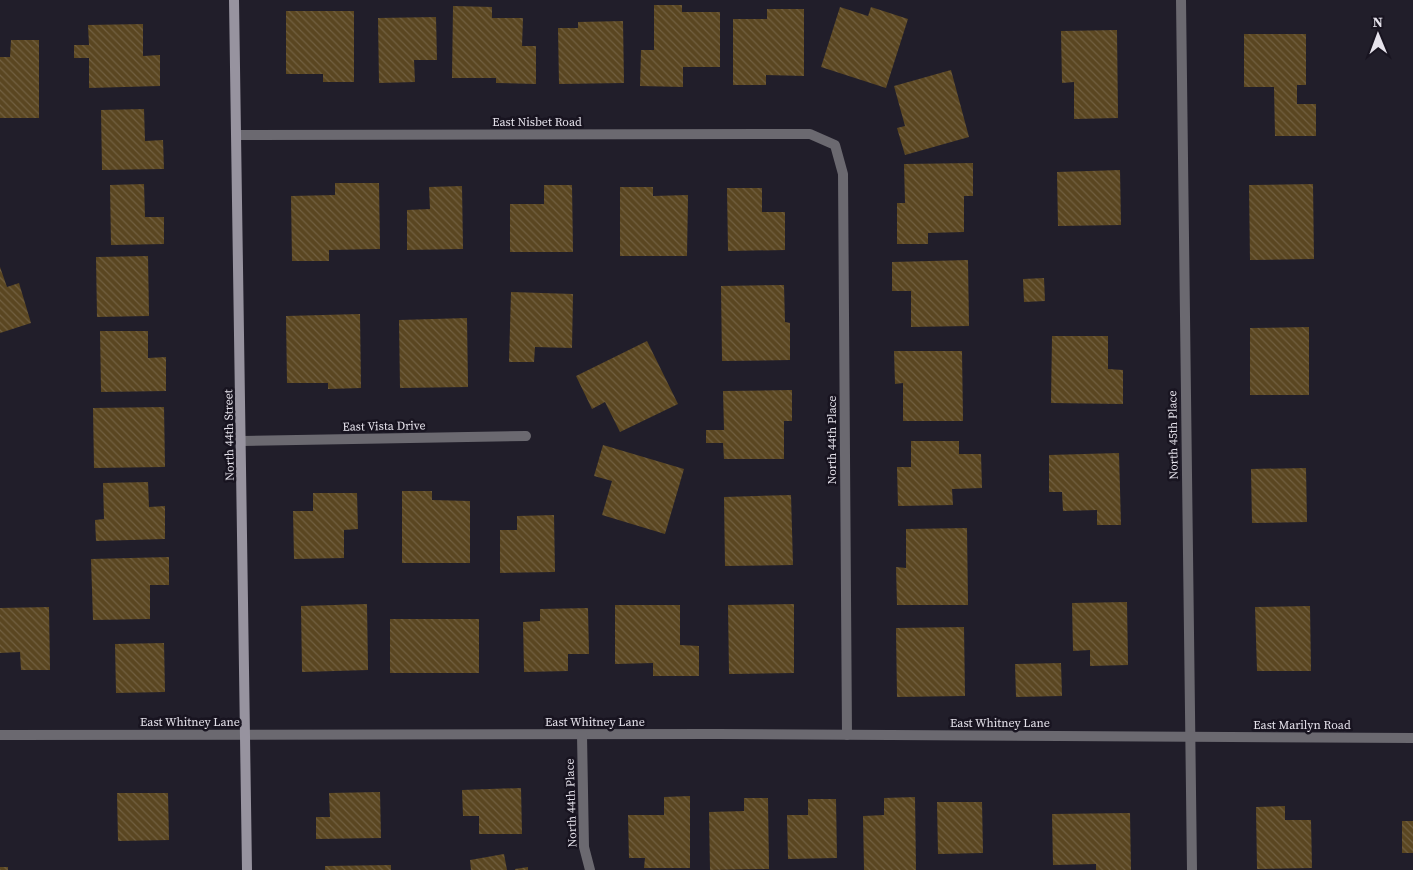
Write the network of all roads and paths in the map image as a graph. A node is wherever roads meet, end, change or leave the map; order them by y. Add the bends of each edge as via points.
1 (234, 0) edge
2 (1180, 0) edge
3 (238, 135) junction
4 (835, 145) joint
5 (526, 436) dead end
6 (242, 441) junction
7 (244, 734) junction
8 (0, 735) edge
9 (582, 735) junction
10 (847, 736) junction
11 (1191, 737) junction
12 (1413, 738) edge
13 (247, 870) edge
14 (590, 870) edge
15 (1192, 870) edge

1 - 3 street, North 44th Street
2 - 11 street, North 45th Place
3 - 4 street, East Nisbet Road via 810,134
3 - 6 street, North 44th Street
4 - 10 street, North 44th Place via 843,174
5 - 6 street, East Vista Drive
6 - 7 street, North 44th Street
7 - 8 street, East Whitney Lane
7 - 9 street, East Whitney Lane
7 - 13 street, North 44th Street
9 - 10 street, East Whitney Lane
9 - 14 street, North 44th Place via 584,847
10 - 11 street, East Whitney Lane
11 - 12 street, East Marilyn Road
11 - 15 street, North 45th Place

